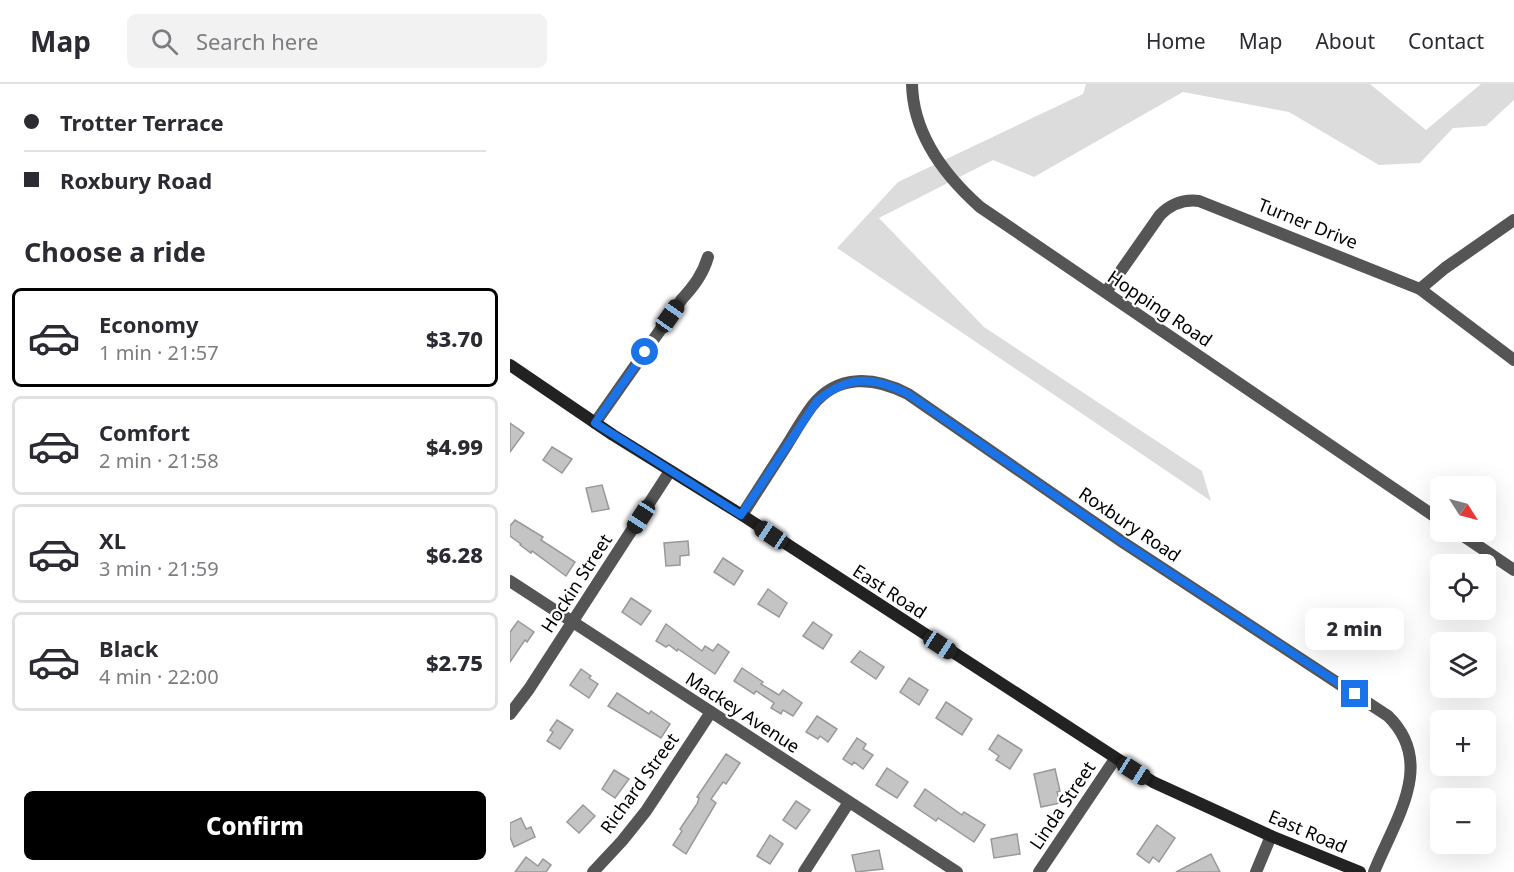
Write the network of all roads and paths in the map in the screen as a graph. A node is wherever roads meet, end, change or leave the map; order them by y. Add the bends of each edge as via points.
1 (912, 84) edge
2 (1514, 220) edge
3 (708, 257) dead end
4 (1420, 289) junction
5 (1106, 292) junction
6 (1514, 360) edge
7 (510, 365) edge
8 (595, 423) junction
9 (670, 471) junction
10 (1430, 513) edge
11 (741, 515) junction
12 (1472, 542) edge
13 (1514, 570) edge
14 (510, 581) edge
15 (572, 621) junction
16 (711, 712) junction
17 (510, 714) edge
18 (1114, 759) junction
19 (849, 802) junction
20 (1271, 836) junction
21 (593, 872) edge
22 (804, 872) edge
23 (957, 872) edge
24 (1039, 872) edge
25 (1256, 872) edge
26 (1360, 872) edge
27 (1374, 872) edge

1 - 5 street, Hopping Road via 913,102 924,135 960,189 992,216
2 - 4 street
3 - 8 street via 693,286
4 - 5 street, Turner Drive via 1192,200 1174,204 1160,215
4 - 6 street, Turner Drive
5 - 10 street, Hopping Road
7 - 8 street, East Road
8 - 9 street, East Road
9 - 11 street, East Road
9 - 15 street, Hockin Street
11 - 18 street, East Road
11 - 27 street, Roxbury Road via 813,406 831,390 846,383 870,381 908,394 1398,726 1411,754 1410,785
12 - 13 street
14 - 15 street, Mackey Avenue
15 - 16 street, Mackey Avenue
15 - 17 street, Hockin Street
16 - 19 street, Mackey Avenue
16 - 21 street, Richard Street via 646,811
18 - 20 street, East Road via 1153,782
18 - 24 street, Linda Street
19 - 22 street
19 - 23 street, Mackey Avenue
20 - 25 street
20 - 26 street, East Road

